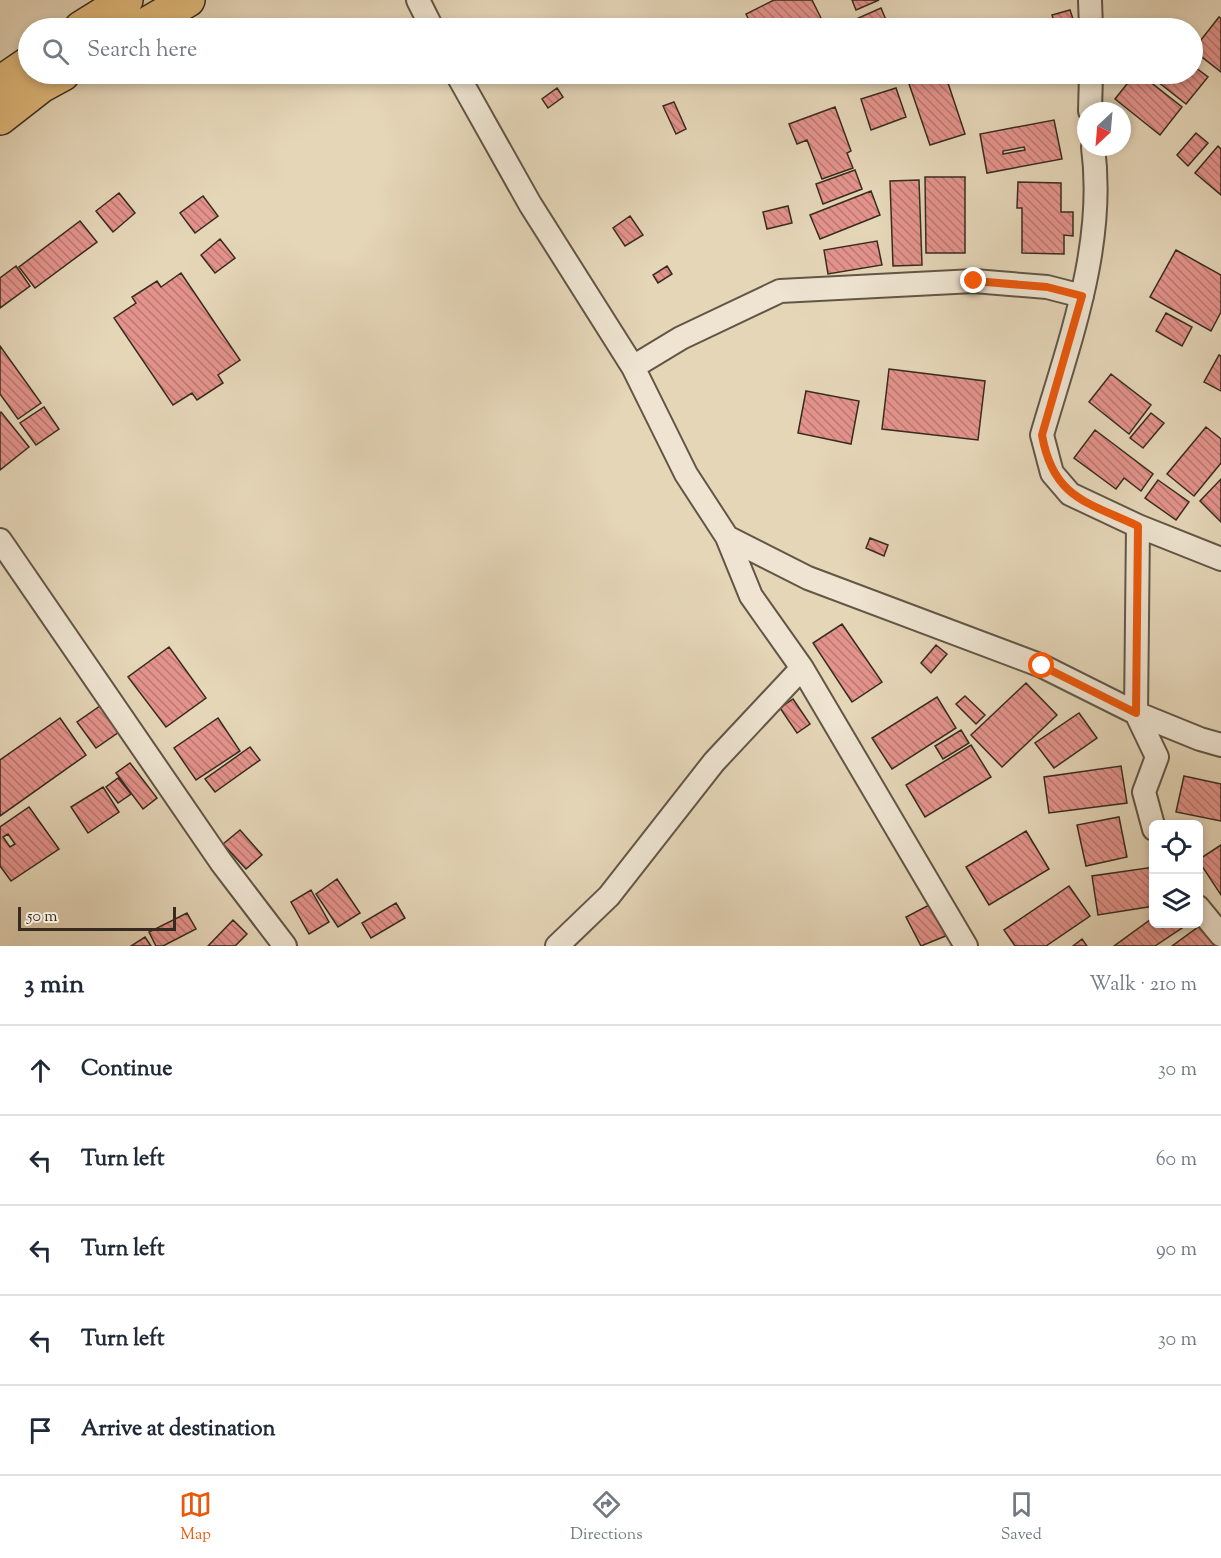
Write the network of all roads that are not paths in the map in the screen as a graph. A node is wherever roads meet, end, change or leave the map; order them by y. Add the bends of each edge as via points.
1 (126, 0) edge
2 (188, 0) edge
3 (418, 0) edge
4 (1090, 0) edge
5 (97, 18) edge
6 (157, 18) edge
7 (427, 18) edge
8 (1091, 18) edge
9 (18, 71) edge
10 (0, 83) edge
11 (45, 84) edge
12 (463, 84) edge
13 (1091, 84) edge
14 (1090, 102) edge
15 (0, 118) edge
16 (1094, 156) edge
17 (1082, 296) junction
18 (633, 368) junction
19 (1138, 526) junction
20 (728, 537) junction
21 (0, 540) edge
22 (1221, 559) edge
23 (802, 668) junction
24 (1136, 713) junction
25 (1221, 745) edge
26 (1152, 820) edge
27 (1203, 913) edge
28 (1221, 934) edge
29 (285, 946) edge
30 (557, 946) edge
31 (966, 946) edge

1 - 5 main road
2 - 6 main road
3 - 7 street
4 - 8 street
9 - 10 main road
11 - 15 main road
12 - 18 street via 530,204
13 - 14 street
16 - 17 street via 1097,215
17 - 18 street via 1047,287 974,281 780,291 681,338
17 - 19 street via 1042,435 1045,454 1052,473 1070,495
18 - 20 street via 686,474
19 - 22 street
19 - 24 street
20 - 23 street via 751,596
20 - 24 street via 808,578 1042,666
21 - 29 street via 221,862
23 - 30 street via 714,762 609,896
23 - 31 street
24 - 25 street
24 - 26 street via 1157,757 1144,792
27 - 28 street

